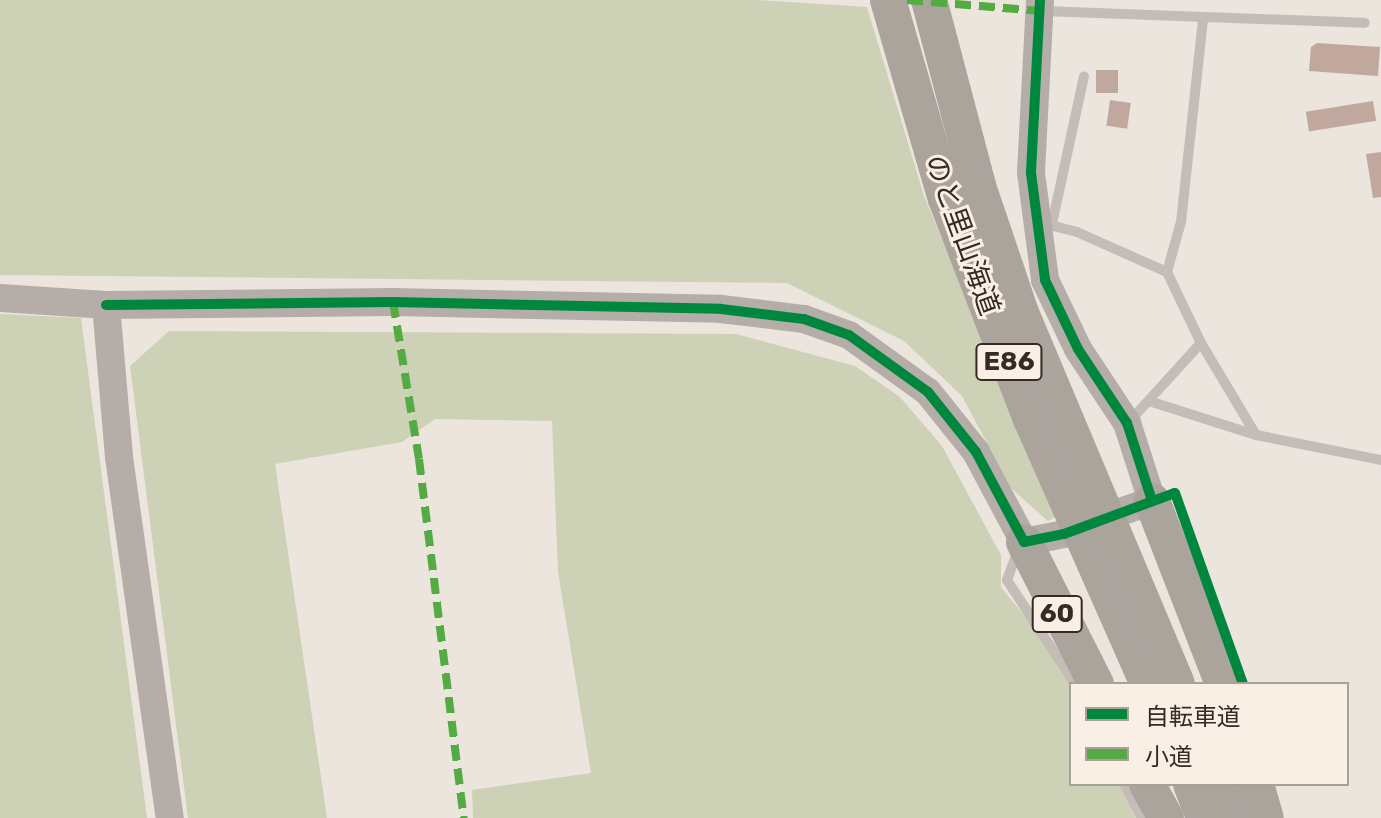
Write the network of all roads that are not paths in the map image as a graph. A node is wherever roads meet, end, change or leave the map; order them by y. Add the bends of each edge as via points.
1 (1040, 6) edge
2 (931, 14) edge
3 (891, 16) edge
4 (1203, 20) junction
5 (1365, 23) dead end
6 (1084, 76) dead end
7 (1043, 223) junction
8 (1167, 272) junction
9 (0, 298) edge
10 (106, 305) junction
11 (1201, 343) junction
12 (1152, 402) junction
13 (1127, 423) junction
14 (1256, 435) junction
15 (1381, 460) edge
16 (1152, 501) junction
17 (1114, 514) dead end
18 (1064, 534) dead end
19 (1024, 542) junction
20 (1074, 682) edge
21 (1095, 682) edge
22 (1147, 682) edge
23 (1176, 682) edge
24 (1222, 682) edge
25 (1125, 786) edge
26 (1148, 786) edge
27 (1192, 786) edge
28 (1219, 786) edge
29 (1257, 786) edge
30 (170, 818) edge
31 (1141, 818) edge
32 (1166, 818) edge
33 (1204, 818) edge
34 (1232, 818) edge
35 (1266, 818) edge

1 - 4 lane
1 - 7 street via 1031,173
2 - 23 highway, のと里山海道 / E86 via 978,186 1021,313
3 - 22 highway, のと里山海道 / E86 via 946,199 999,337
4 - 5 lane
4 - 8 lane via 1181,222
6 - 7 lane
7 - 8 lane
7 - 13 street via 1045,280 1059,315
8 - 11 lane
9 - 10 street
10 - 19 street via 393,302 763,311 804,319 849,335 928,392 976,452
10 - 30 street via 119,457
11 - 12 lane
11 - 14 lane
12 - 13 lane
12 - 14 lane
13 - 16 street
14 - 15 lane
16 - 17 street
16 - 24 highway
18 - 19 street
19 - 20 lane via 1009,565 1007,580
19 - 21 highway, 60
25 - 31 lane
26 - 32 highway
27 - 33 highway
28 - 34 highway
29 - 35 highway

